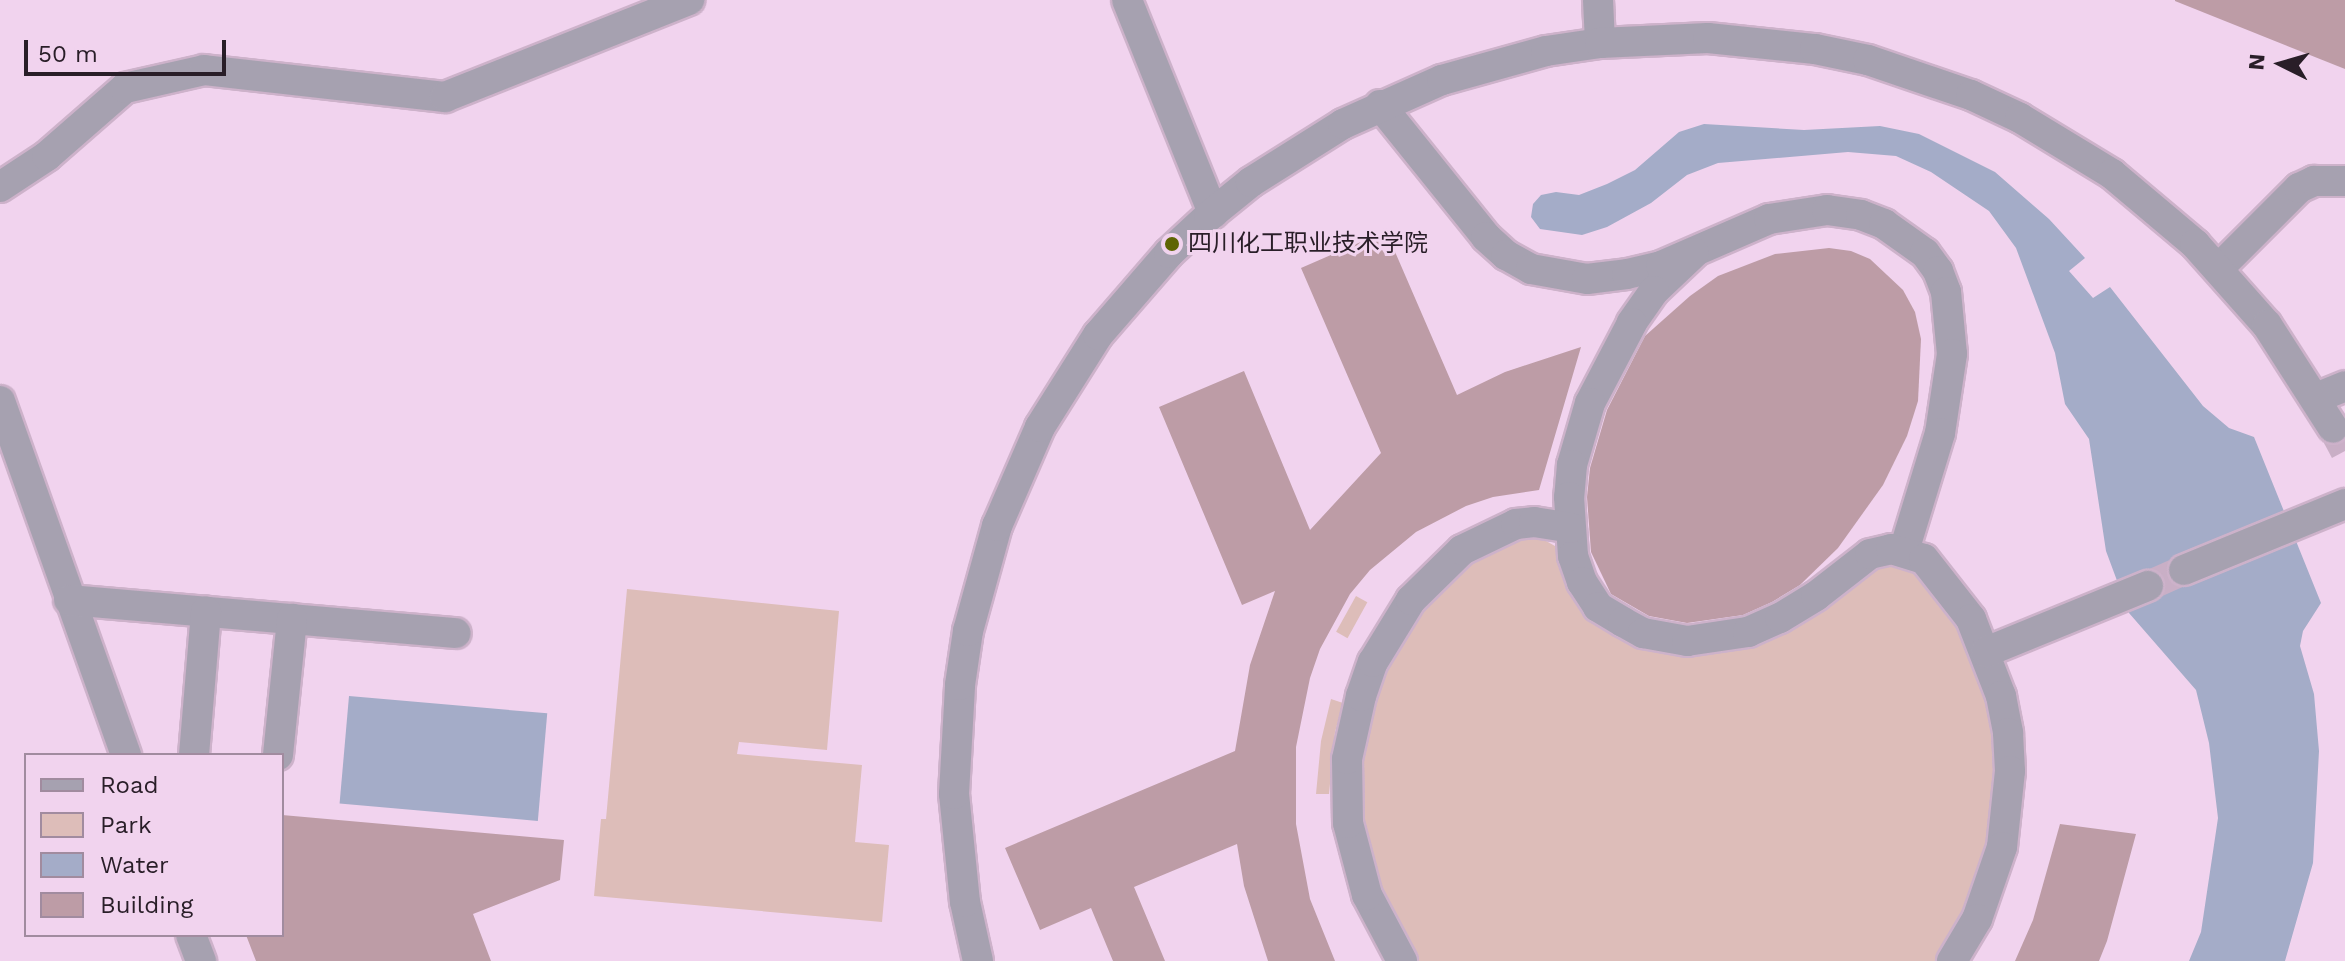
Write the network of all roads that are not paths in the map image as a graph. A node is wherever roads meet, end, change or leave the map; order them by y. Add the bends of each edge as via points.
1 (689, 0) edge
2 (1127, 0) edge
3 (1598, 0) edge
4 (1600, 43) junction
5 (1380, 105) junction
6 (2345, 181) edge
7 (0, 187) edge
8 (1213, 213) junction
9 (1694, 253) junction
10 (2219, 268) junction
11 (2345, 386) edge
12 (2316, 398) junction
13 (0, 401) edge
14 (2333, 428) tunnel mouth
15 (2345, 504) edge
16 (1571, 528) junction
17 (1904, 551) junction
18 (2184, 570) tunnel mouth
19 (2148, 586) tunnel mouth
20 (69, 600) junction
21 (206, 612) junction
22 (292, 619) junction
23 (456, 633) dead end
24 (1986, 652) junction
25 (125, 753) edge
26 (194, 753) edge
27 (278, 753) edge
28 (192, 937) edge
29 (201, 961) edge
30 (978, 961) edge
31 (1402, 961) edge
32 (1952, 961) edge

1 - 7 street via 445,97 204,70 125,88 47,156
2 - 8 street
3 - 4 street
4 - 5 street via 1493,64
4 - 10 street via 1762,41 1920,76 1983,100 2067,144 2155,207
5 - 8 street via 1296,151
5 - 9 street via 1486,237 1531,269 1587,279 1650,269
6 - 10 street via 2314,181 2299,188
8 - 30 street via 1133,292 1068,380 1017,476 989,552 968,631 955,739 958,848
9 - 16 street via 1654,291 1590,403 1572,465
9 - 17 street via 1769,219 1827,210 1884,224 1925,253 1938,271 1951,313 1949,391
10 - 12 street via 2267,325
11 - 12 street
12 - 14 street
13 - 20 street
15 - 18 street
16 - 17 street via 1573,556 1598,607 1643,633 1687,641 1748,632 1816,596 1870,554
16 - 31 street via 1516,524 1462,550 1411,600 1369,674 1347,759 1348,823 1367,895
17 - 24 street via 1924,559 1942,577
19 - 24 street
20 - 21 street
20 - 25 street
21 - 22 street
21 - 26 street
22 - 23 street
22 - 27 street
24 - 32 street via 2008,733 2008,810 1991,884
28 - 29 street

